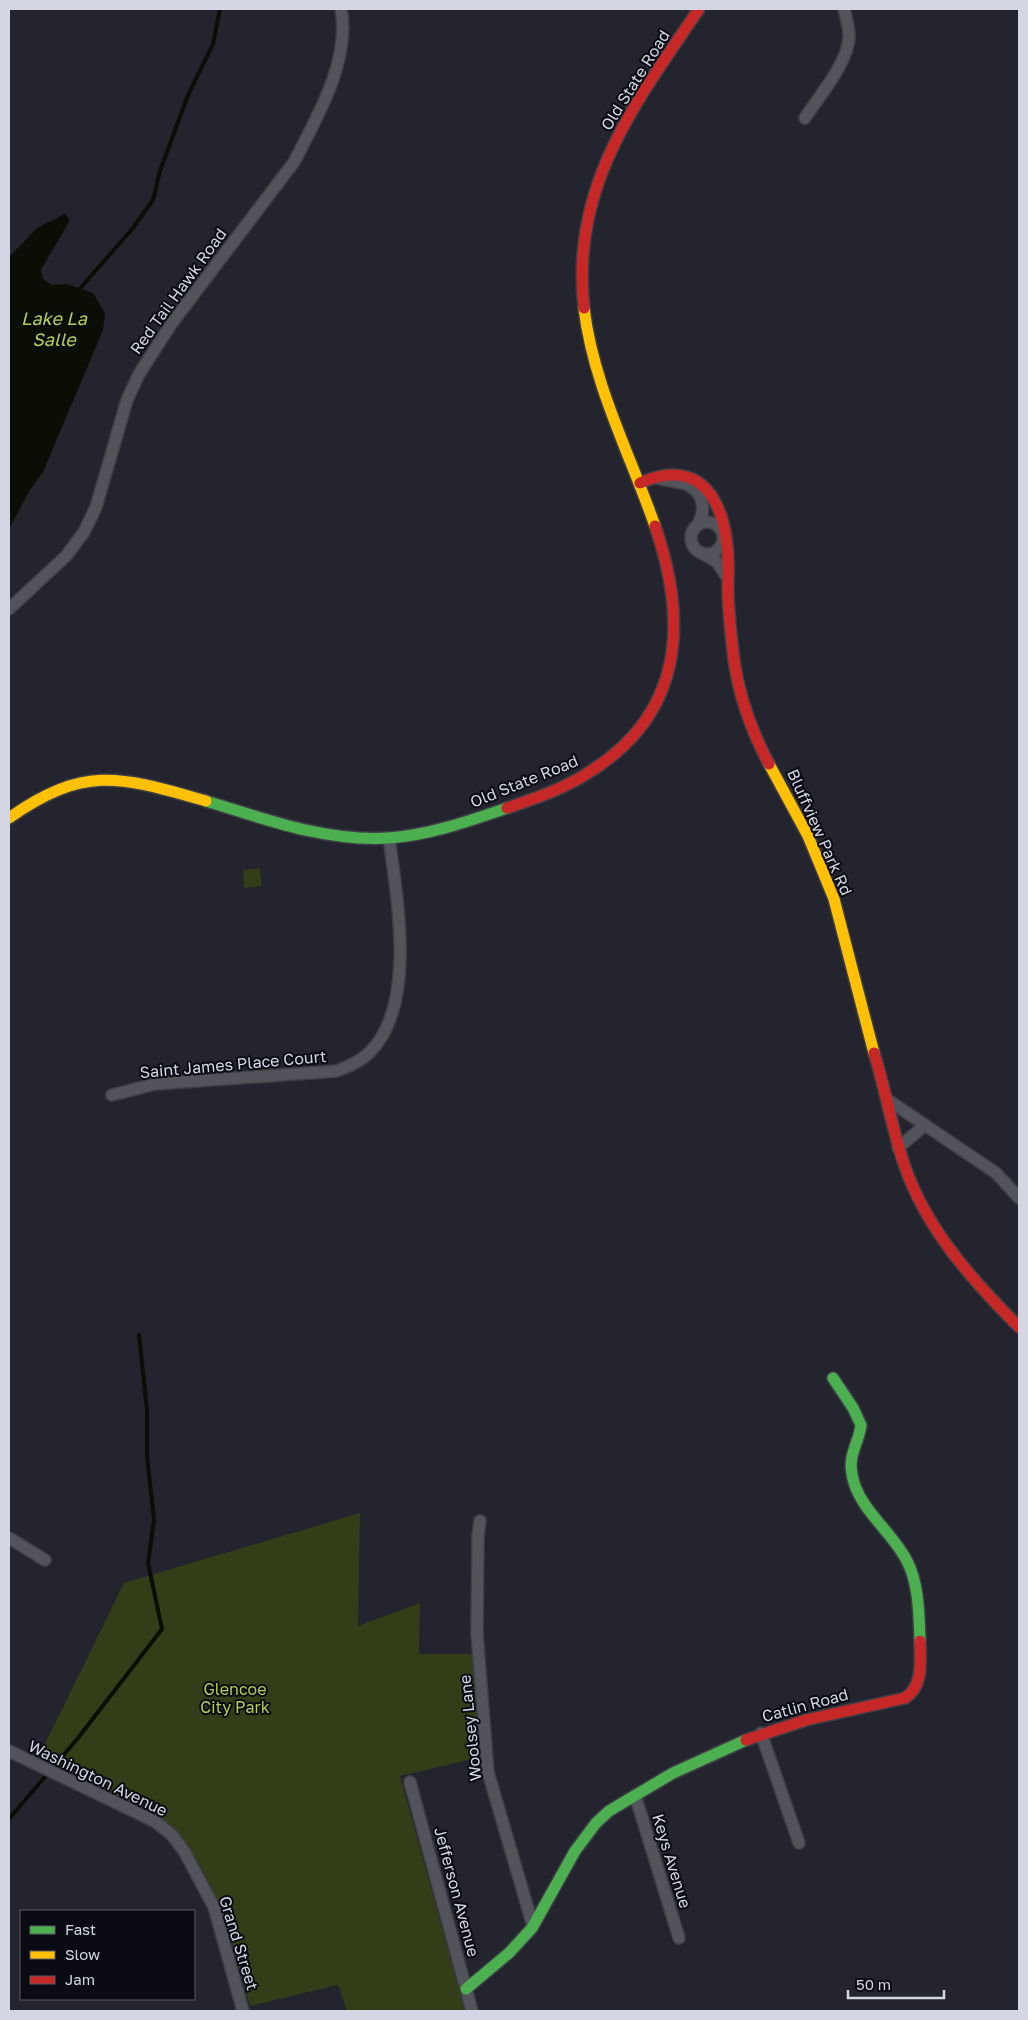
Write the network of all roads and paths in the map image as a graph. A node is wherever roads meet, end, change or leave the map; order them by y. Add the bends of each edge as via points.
1 (341, 9) edge
2 (699, 9) edge
3 (844, 9) edge
4 (805, 118) dead end
5 (656, 478) junction
6 (640, 483) junction
7 (697, 526) junction
8 (702, 553) junction
9 (728, 579) junction
10 (9, 609) edge
11 (9, 818) edge
12 (389, 838) junction
13 (112, 1095) dead end
14 (888, 1100) junction
15 (925, 1125) junction
16 (898, 1148) junction
17 (1019, 1198) edge
18 (1019, 1326) edge
19 (833, 1378) dead end
20 (480, 1521) dead end
21 (9, 1538) edge
22 (45, 1560) dead end
23 (761, 1733) junction
24 (9, 1751) edge
25 (410, 1782) dead end
26 (635, 1795) junction
27 (172, 1835) joint
28 (799, 1843) dead end
29 (534, 1926) junction
30 (679, 1938) dead end
31 (466, 1989) junction
32 (243, 2011) edge
33 (472, 2011) edge

1 - 10 street, Red Tail Hawk Road via 341,42 334,75 294,162 172,323 139,374 127,400 96,507 84,532 67,555
2 - 6 street, Old State Road via 627,119 597,183 585,231 583,288 593,356
3 - 4 street via 849,36 847,50
5 - 6 street, Bluffview Park Rd
5 - 7 street via 686,484 696,491 704,509
5 - 9 street, Bluffview Park Rd via 682,474 693,478 718,503 727,541
6 - 12 street, Old State Road via 664,549 674,607 672,665 655,708 617,753 590,772 558,788 440,830
7 - 8 street via 691,540
7 - 8 street via 711,523 719,528 723,537 716,552
8 - 9 street via 717,562
9 - 14 street, Bluffview Park Rd via 739,689 754,735 812,846 833,898
11 - 12 street, Old State Road via 69,785 111,779 153,786 313,832
12 - 13 street, Saint James Place Court via 398,900 399,985 389,1024 369,1053 337,1071 155,1084
14 - 15 street
14 - 16 street, Bluffview Park Rd
15 - 16 street
15 - 17 street via 996,1173
16 - 18 street, Bluffview Park Rd via 924,1208 959,1264
19 - 23 street, Catlin Road via 860,1422 850,1462 855,1487 901,1550 913,1574 918,1602 919,1682 906,1697
20 - 29 street, Woolsey Lane via 478,1634 488,1772
21 - 22 street
23 - 26 street, Catlin Road via 677,1771
23 - 28 street
24 - 27 street, Washington Avenue via 156,1822
25 - 31 street, Jefferson Avenue
26 - 29 street, Catlin Road via 610,1810 581,1842
26 - 30 street, Keys Avenue
27 - 32 street, Grand Street via 214,1907
29 - 31 street, Catlin Road via 518,1946
31 - 33 street, Jefferson Avenue

